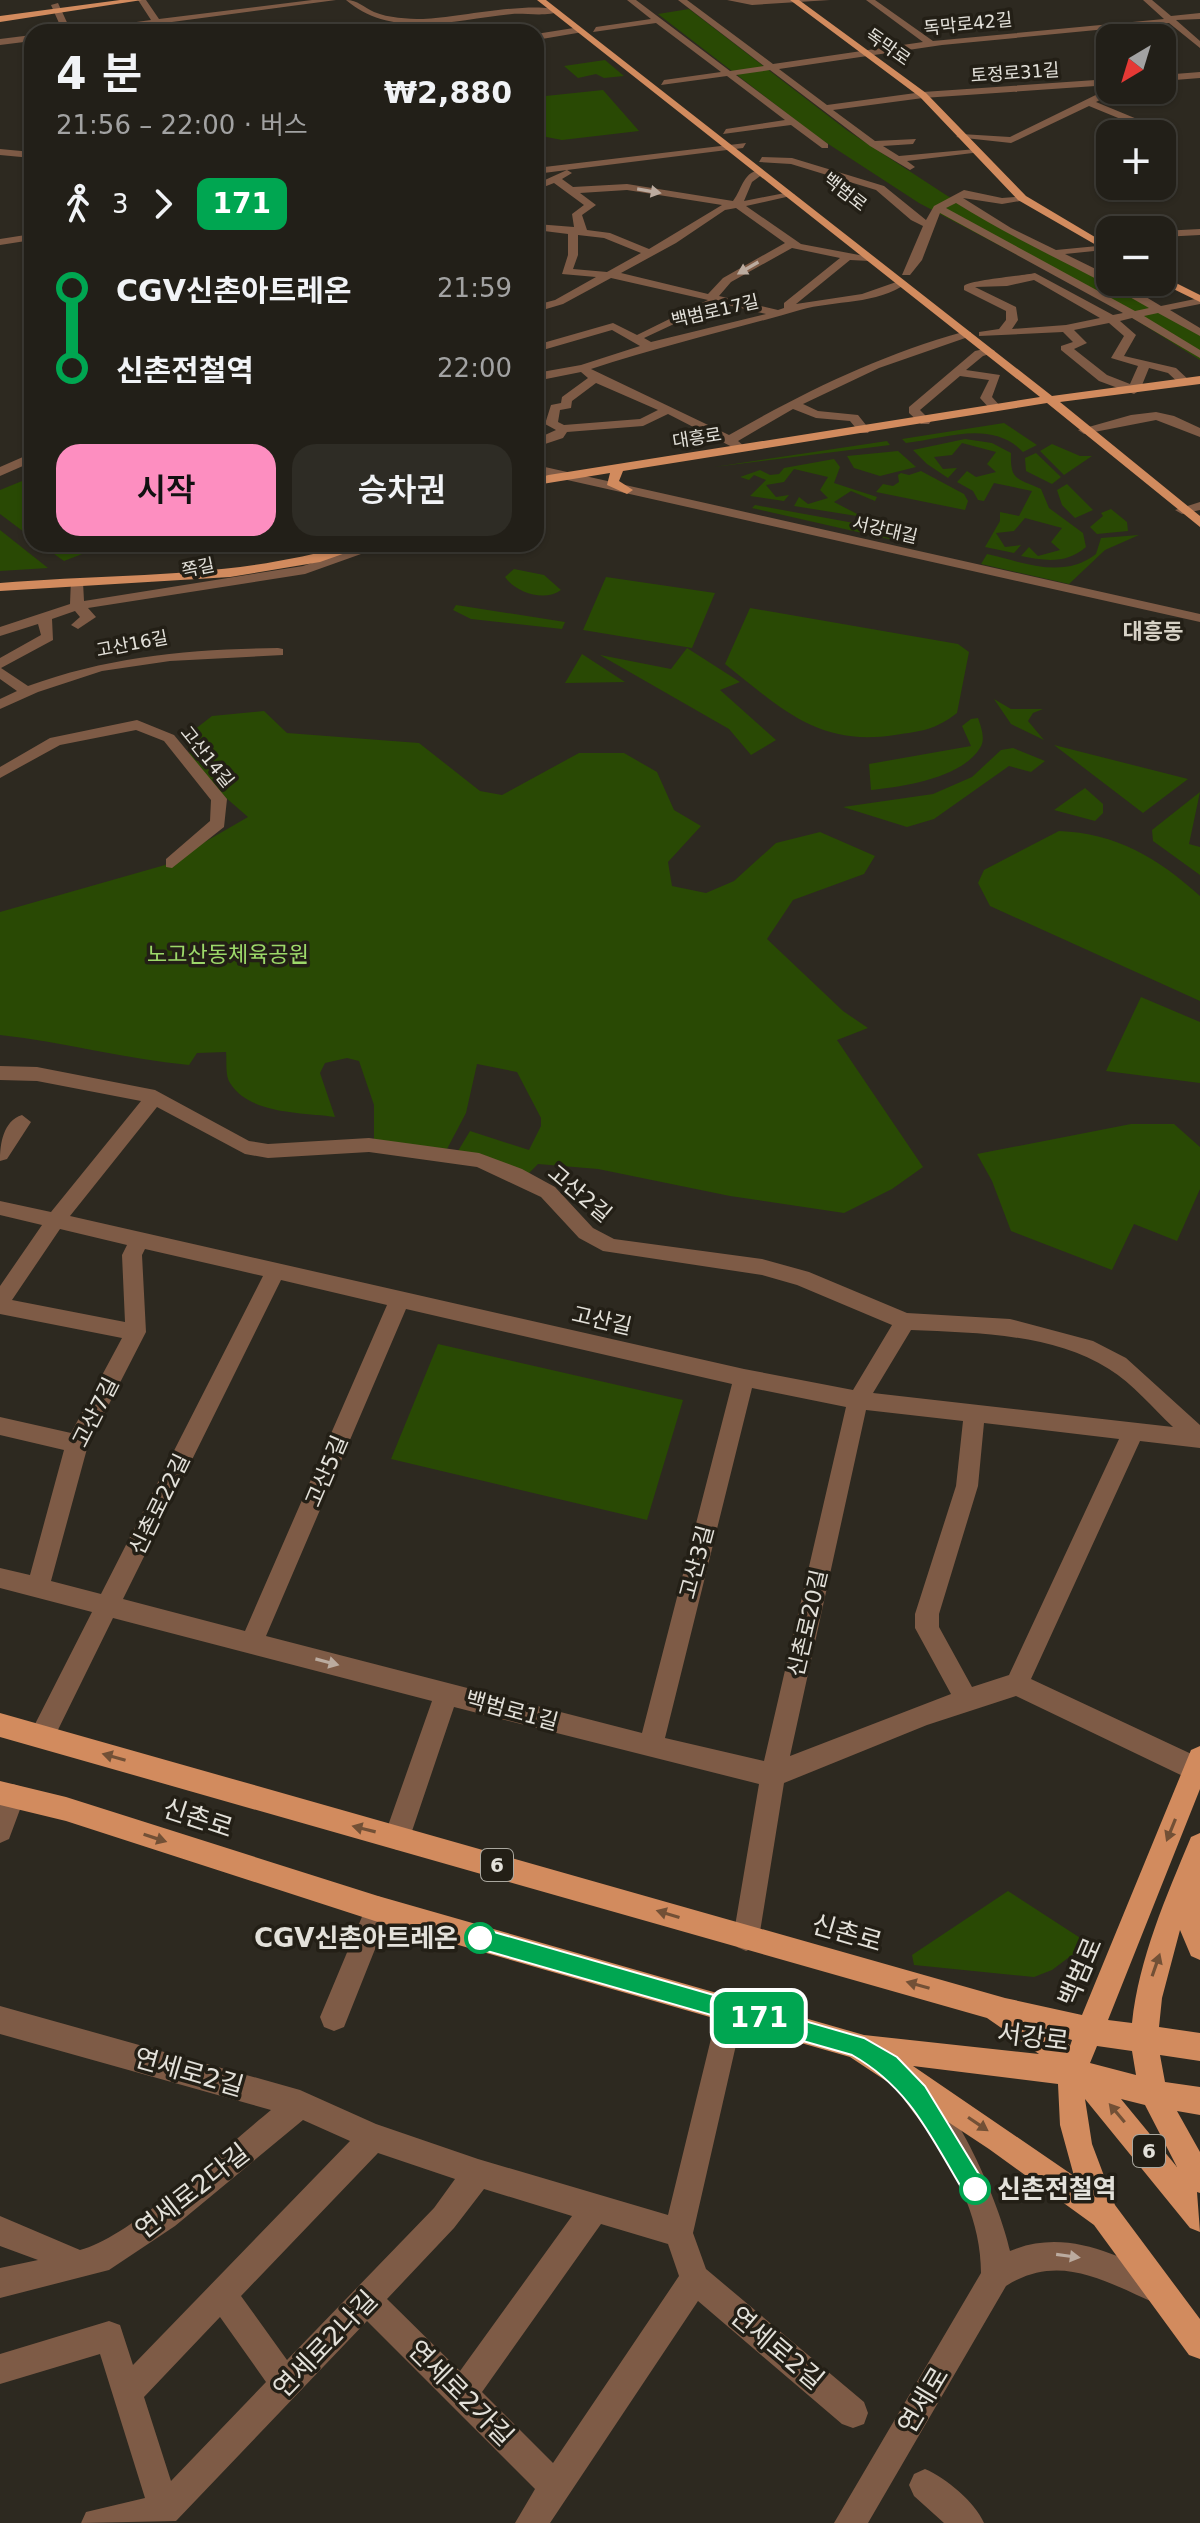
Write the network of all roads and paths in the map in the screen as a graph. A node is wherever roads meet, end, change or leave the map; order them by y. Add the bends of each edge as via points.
1 (140, 0) edge
2 (332, 0) edge
3 (350, 0) edge
4 (364, 0) edge
5 (517, 0) edge
6 (541, 0) edge
7 (558, 0) edge
8 (631, 0) edge
9 (682, 0) edge
10 (731, 0) edge
11 (826, 0) edge
12 (870, 0) edge
13 (1147, 0) edge
14 (795, 1) edge
15 (88, 2) edge
16 (56, 8) junction
17 (556, 11) junction
18 (0, 12) edge
19 (1200, 16) edge
20 (0, 19) edge
21 (660, 20) junction
22 (1169, 20) junction
23 (156, 21) junction
24 (63, 24) edge
25 (134, 24) edge
26 (152, 24) edge
27 (580, 30) junction
28 (596, 30) junction
29 (544, 36) edge
30 (24, 39) edge
31 (0, 42) edge
32 (930, 43) junction
33 (1200, 45) edge
34 (866, 53) junction
35 (769, 66) junction
36 (728, 73) junction
37 (1176, 77) edge
38 (1200, 78) edge
39 (664, 83) junction
40 (1096, 83) edge
41 (923, 95) junction
42 (1096, 98) edge
43 (1088, 102) junction
44 (824, 108) junction
45 (1125, 120) edge
46 (792, 122) junction
47 (726, 132) junction
48 (713, 134) junction
49 (961, 137) junction
50 (913, 141) dead end
51 (873, 144) junction
52 (743, 145) junction
53 (825, 146) dead end
54 (730, 148) junction
55 (0, 152) edge
56 (976, 152) junction
57 (24, 154) edge
58 (896, 159) junction
59 (565, 166) junction
60 (761, 166) junction
61 (910, 167) dead end
62 (544, 170) edge
63 (555, 179) junction
64 (544, 184) edge
65 (572, 190) junction
66 (790, 195) junction
67 (960, 196) junction
68 (1022, 198) junction
69 (736, 204) junction
70 (938, 208) junction
71 (928, 224) junction
72 (544, 228) edge
73 (1073, 230) junction
74 (578, 231) junction
75 (1200, 232) edge
76 (1176, 233) edge
77 (24, 238) edge
78 (1096, 240) edge
79 (0, 242) edge
80 (792, 243) junction
81 (1039, 244) junction
82 (1096, 246) edge
83 (1068, 252) junction
84 (649, 253) junction
85 (848, 257) junction
86 (870, 258) junction
87 (1096, 273) edge
88 (608, 275) junction
89 (904, 278) junction
90 (1176, 287) edge
91 (1137, 296) edge
92 (1200, 300) edge
93 (715, 301) junction
94 (544, 307) edge
95 (1158, 309) junction
96 (785, 312) junction
97 (1133, 314) junction
98 (1111, 319) junction
99 (1066, 328) junction
100 (1004, 331) junction
101 (1200, 333) edge
102 (967, 334) junction
103 (983, 334) junction
104 (636, 338) junction
105 (544, 344) edge
106 (649, 346) junction
107 (989, 351) junction
108 (1200, 355) edge
109 (1144, 366) junction
110 (583, 368) junction
111 (957, 372) junction
112 (544, 375) edge
113 (1037, 376) junction
114 (595, 378) junction
115 (1023, 378) junction
116 (1200, 380) edge
117 (1185, 382) junction
118 (1134, 390) junction
119 (1064, 399) junction
120 (1050, 400) junction
121 (792, 404) junction
122 (544, 407) edge
123 (995, 407) junction
124 (555, 408) junction
125 (669, 409) junction
126 (925, 421) junction
127 (563, 429) junction
128 (1091, 429) junction
129 (864, 430) junction
130 (1200, 433) edge
131 (544, 440) edge
132 (730, 440) junction
133 (741, 449) junction
134 (24, 461) edge
135 (618, 468) junction
136 (544, 471) edge
137 (0, 472) edge
138 (562, 476) junction
139 (544, 479) edge
140 (627, 490) junction
141 (1195, 508) edge
142 (1200, 523) edge
143 (330, 552) edge
144 (358, 552) edge
145 (76, 582) junction
146 (0, 587) edge
147 (72, 608) junction
148 (44, 616) junction
149 (1200, 618) edge
150 (78, 625) dead end
151 (0, 632) edge
152 (278, 652) dead end
153 (0, 664) edge
154 (0, 672) edge
155 (26, 691) junction
156 (0, 705) edge
157 (1, 771) edge
158 (172, 863) dead end
159 (0, 1073) edge
160 (155, 1097) junction
161 (22, 1122) dead end
162 (0, 1154) edge
163 (0, 1208) edge
164 (55, 1221) junction
165 (141, 1238) junction
166 (275, 1272) junction
167 (400, 1299) junction
168 (0, 1304) edge
169 (905, 1321) junction
170 (136, 1332) junction
171 (744, 1378) junction
172 (858, 1400) junction
173 (974, 1416) junction
174 (0, 1426) edge
175 (1134, 1430) junction
176 (1200, 1438) edge
177 (77, 1444) junction
178 (0, 1578) edge
179 (38, 1588) junction
180 (109, 1606) junction
181 (252, 1642) junction
182 (1017, 1684) junction
183 (447, 1692) junction
184 (967, 1701) junction
185 (0, 1725) edge
186 (42, 1736) junction
187 (651, 1747) junction
188 (1198, 1764) edge
189 (773, 1775) junction
190 (7, 1794) edge
191 (0, 1830) edge
192 (397, 1837) junction
193 (1200, 1846) edge
194 (1200, 1854) edge
195 (378, 1909) junction
196 (746, 1938) junction
197 (1200, 1947) edge
198 (993, 2006) junction
199 (731, 2010) junction
200 (334, 2017) dead end
201 (0, 2020) edge
202 (1090, 2031) junction
203 (1144, 2041) junction
204 (856, 2045) junction
205 (1200, 2047) edge
206 (890, 2065) junction
207 (1073, 2072) junction
208 (1155, 2094) junction
209 (1200, 2101) edge
210 (300, 2104) junction
211 (373, 2137) junction
212 (478, 2173) junction
213 (1200, 2179) edge
214 (594, 2209) junction
215 (1104, 2215) junction
216 (1200, 2218) edge
217 (0, 2231) edge
218 (678, 2233) junction
219 (76, 2264) junction
220 (996, 2276) junction
221 (695, 2279) junction
222 (0, 2283) edge
223 (1162, 2292) junction
224 (222, 2294) junction
225 (367, 2300) junction
226 (1200, 2344) edge
227 (0, 2369) edge
228 (286, 2385) junction
229 (129, 2391) junction
230 (462, 2394) junction
231 (853, 2413) dead end
232 (925, 2485) dead end
233 (555, 2487) junction
234 (165, 2510) junction
235 (97, 2523) edge
236 (531, 2523) edge
237 (850, 2523) edge
238 (968, 2523) edge

1 - 15 main road
1 - 23 street
2 - 23 street
3 - 17 street via 367,14 405,21 515,9
4 - 5 street via 386,14 414,17
6 - 17 main road, 백범로
7 - 28 main road, 백범로
8 - 21 street
9 - 35 street
10 - 14 street
11 - 14 street
12 - 32 street
13 - 22 street
14 - 34 main road, 독막로
15 - 16 main road
16 - 18 main road
16 - 20 main road
16 - 24 street
17 - 27 main road, 백범로
19 - 22 street, 독막로42길
21 - 28 street
21 - 36 street
22 - 32 street, 독막로42길
22 - 33 street
23 - 25 street
23 - 26 street
27 - 29 street
27 - 48 main road, 백범로
28 - 39 main road, 백범로
30 - 31 street
32 - 34 street, 독막로42길
34 - 35 street, 독막로42길
34 - 41 main road, 독막로
35 - 36 street, 독막로42길
35 - 44 street
36 - 39 street, 독막로42길
36 - 46 street
37 - 38 street
39 - 47 main road, 백범로
40 - 41 street, 토정로31길
41 - 44 street, 독막로
41 - 49 main road, 독막로
42 - 43 street
43 - 45 street
43 - 49 street via 1011,140
44 - 51 street
46 - 47 street
46 - 53 street
47 - 48 main road
47 - 52 main road, 백범로
48 - 54 main road, 백범로
49 - 56 main road, 독막로
50 - 51 street
51 - 58 street
52 - 54 street
52 - 60 main road, 백범로
54 - 59 street
54 - 60 main road, 백범로
55 - 57 street
56 - 58 street
56 - 68 main road, 독막로
58 - 61 street
59 - 62 street
59 - 63 street via 571,171
60 - 66 main road, 백범로
60 - 69 street
60 - 71 street via 792,161 880,188
60 - 89 main road, 백범로
63 - 64 street
63 - 65 street
65 -> 69 street via 627,187
65 - 74 street via 591,205 577,214
66 - 69 street
66 - 86 main road, 백범로
67 - 68 street
67 - 70 street
67 - 81 street via 970,210
68 - 73 main road, 독막로
69 - 80 street
69 - 84 street
70 - 71 street
70 - 97 street
71 - 89 street via 917,263
72 - 74 street
73 - 78 main road, 독막로
73 - 83 street
74 - 84 street via 606,235
74 - 88 street via 566,272
75 - 76 street
77 - 79 street
80 - 85 street
80 -> 93 street via 727,280 713,295
81 - 83 street, 독막로
81 - 87 street
82 - 83 street, 독막로
84 - 88 street
85 - 86 street
85 - 96 street
86 - 89 main road, 백범로
88 - 93 street via 679,288
88 - 94 street
89 - 96 street, 백범로17길 via 864,297
89 - 102 main road, 백범로
89 - 103 main road, 백범로
90 - 92 main road
91 - 95 street
92 - 95 street
93 - 96 street
93 - 104 street
95 - 97 street
95 - 101 street
96 - 106 street, 백범로17길
97 - 98 street
97 - 108 street
98 - 99 street
98 - 100 street via 1035,276 971,284 968,288 974,292 1012,309
98 - 109 street via 1130,335 1117,358
99 - 100 street
99 - 118 street via 1081,343 1065,348 1103,378
100 - 103 street
102 - 107 main road, 백범로
102 - 121 street via 899,354
103 - 113 main road, 백범로
104 - 105 street via 613,326
104 - 106 street
106 - 110 street, 백범로17길
107 - 111 street
107 - 115 main road, 백범로
109 - 117 street via 1172,370
109 - 118 street
110 - 112 street, 백범로17길
110 - 114 street
111 - 123 street via 996,378 986,398
111 - 126 street via 913,410
113 - 115 main road
113 - 119 main road, 백범로
114 - 124 street via 566,400 567,405
114 - 125 street
115 - 120 main road, 백범로
116 - 117 main road, 대흥로
117 - 118 main road, 대흥로
118 - 119 main road, 대흥로
119 - 120 main road, 대흥로
119 - 128 main road, 백범로
120 - 123 main road, 대흥로
120 - 128 main road, 백범로
121 - 129 street via 816,414 854,418
121 - 132 street
122 - 124 street
123 - 126 main road, 대흥로
124 - 127 street via 551,424
125 - 127 street via 643,422
125 - 132 street
126 - 129 main road, 대흥로
127 - 131 street
128 - 130 street via 1148,414 1180,420
128 - 141 main road, 백범로
129 - 133 main road, 대흥로
132 - 133 street
133 - 135 main road, 대흥로
134 - 137 street
135 - 138 main road, 대흥로
135 - 140 main road via 612,482
136 - 138 street, 서강대길
138 - 139 main road, 대흥로
138 - 140 street, 서강대길
140 - 149 street, 서강대길
141 - 142 main road, 백범로
143 - 145 main road via 271,566 172,578
144 - 147 street, 쪽길 via 305,570
145 - 146 main road
145 - 147 street
147 - 148 street, 쪽길
147 - 150 street via 89,617
148 - 151 street, 쪽길
148 - 153 street via 48,637
152 - 155 street, 고산16길 via 179,653 40,683
154 - 155 street
155 - 156 street, 고산16길
157 - 158 street, 고산14길 via 55,741 110,730 137,725 169,738 219,799 218,823
159 - 160 street, 고산2길 via 37,1074
160 - 164 street
160 - 169 street, 고산2길 via 257,1149 301,1152 369,1145 479,1160 548,1192 586,1233 610,1246 762,1267
161 - 162 street
163 - 164 street, 고산길
164 - 165 street, 고산길
164 - 168 street
165 - 166 street, 고산길
165 - 170 street via 132,1255
166 - 167 street, 고산길
166 - 180 street, 신촌로22길
167 - 171 street, 고산길
167 - 181 street, 고산5길
168 - 170 street
169 - 172 street, 신촌로20길
169 - 176 street, 고산2길 via 1010,1327 1093,1350 1119,1364
170 - 177 street, 고산7길
171 - 172 street, 고산길
171 - 187 street, 고산3길
172 - 173 street, 고산길
172 - 189 street, 신촌로20길
173 - 175 street, 고산길
173 - 184 street via 967,1486 927,1614 927,1628
174 - 177 street
175 - 176 street, 고산길
175 - 182 street
177 - 179 street, 고산7길
178 - 179 street, 백범로1길
179 - 180 street, 백범로1길
180 - 181 street, 백범로1길
180 - 186 street, 신촌로22길
181 -> 183 street, 백범로1길
182 - 184 street
182 - 188 street
183 - 187 street, 백범로1길
183 - 192 street
184 - 189 street
185 - 186 main road, 신촌로 / 6
192 -> 186 main road, 신촌로 / 6
187 - 189 street, 백범로1길
188 -> 202 main road, 백범로
189 - 196 street, 신촌로20길
190 - 191 street, 신촌로
190 -> 195 main road, 신촌로
196 -> 192 main road, 신촌로 / 6
203 -> 193 main road via 1146,1998
194 - 197 main road via 1190,1909
195 - 199 main road, 신촌로
195 - 200 street
198 -> 196 main road, 신촌로 / 6
198 - 202 main road, 서강로
198 - 207 main road, 신촌로 / 6 via 1054,2048
199 - 204 main road, 신촌로
199 - 218 street
201 - 210 street, 연세로2길
202 - 203 main road, 서강로
202 - 207 main road, 백범로
203 - 205 main road, 서강로
203 - 208 main road
204 - 206 main road, 신촌로
204 - 207 main road, 서강로
206 -> 215 main road, 신촌로
206 - 220 street via 937,2122 971,2181 997,2242
207 - 208 main road, 서강로
207 - 215 main road, 백범로 via 1070,2090 1077,2133
216 -> 207 main road, 신촌로 / 6 via 1108,2103
208 - 209 main road, 서강로
208 - 213 main road
210 - 211 street, 연세로2길
210 - 219 street, 연세로2다길 via 165,2216 99,2260
211 - 212 street, 연세로2길
211 - 224 street
212 - 214 street, 연세로2길
212 - 225 street, 연세로2나길 via 444,2218
214 - 218 street, 연세로2길
214 - 230 street
215 - 223 main road, 신촌로
217 - 219 street
218 - 221 street, 연세로2길
219 - 222 street, 연세로2다길
220 -> 223 street via 1012,2263 1051,2254 1100,2262
220 - 237 street, 연세로
221 - 231 street, 연세로2길
221 - 233 street
223 - 226 main road, 신촌로
224 - 228 street
224 - 229 street
225 - 228 street, 연세로2나길
225 - 230 street, 연세로2가길
227 - 229 street via 109,2336
228 - 234 street, 연세로2나길
229 - 234 street
230 - 233 street, 연세로2가길
232 - 238 street
233 - 236 street
234 - 235 street

